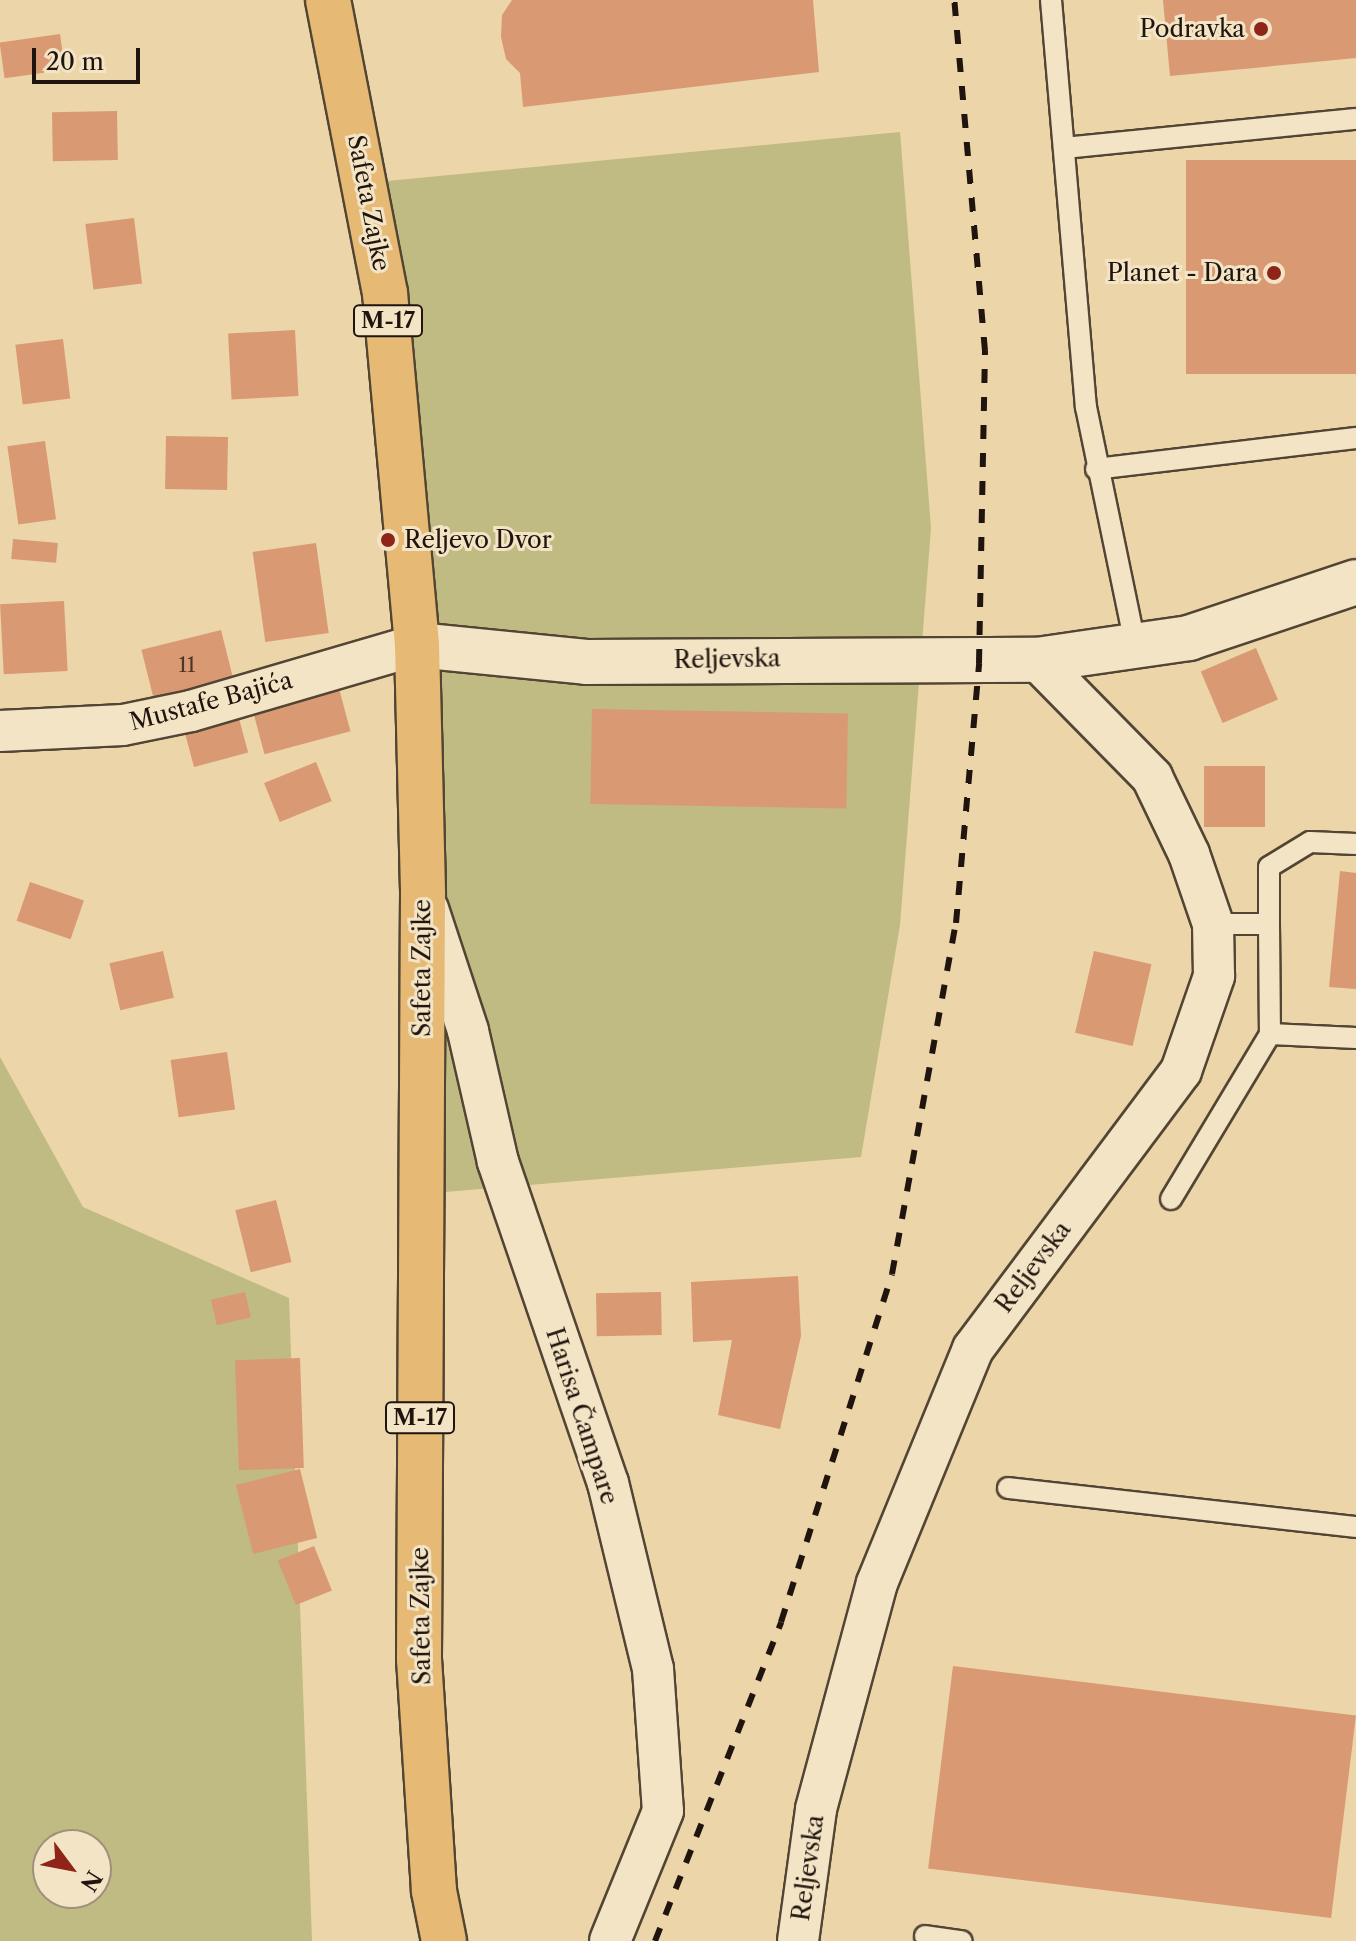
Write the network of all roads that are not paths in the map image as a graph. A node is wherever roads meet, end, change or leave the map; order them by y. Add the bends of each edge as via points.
1 (328, 0) edge
2 (1051, 0) edge
3 (1356, 119) edge
4 (1064, 148) junction
5 (1356, 438) edge
6 (1096, 469) junction
7 (1356, 582) edge
8 (417, 645) junction
9 (1136, 648) junction
10 (1037, 660) junction
11 (0, 731) edge
12 (1356, 844) edge
13 (423, 894) junction
14 (1213, 924) junction
15 (1269, 924) junction
16 (1270, 1034) junction
17 (1356, 1038) edge
18 (1171, 1199) dead end
19 (1008, 1488) dead end
20 (1356, 1527) edge
21 (925, 1936) dead end
22 (444, 1941) edge
23 (610, 1941) edge
24 (798, 1941) edge
25 (962, 1941) edge

1 - 8 main road, Safeta Zajke / M-17 via 385,293
2 - 4 lane
3 - 4 lane
4 - 6 lane
5 - 6 lane
6 - 9 lane
7 - 9 main road, Reljevska via 1189,638
8 - 10 main road, Reljevska via 586,662
8 - 11 street, Mustafe Bajića via 191,711 123,725
8 - 13 main road, Safeta Zajke / M-17
9 - 10 main road, Reljevska
10 - 14 street, Reljevska via 1152,777 1189,854
12 - 15 lane via 1310,842 1269,867
13 - 22 main road, Safeta Zajke / M-17 via 419,1659 434,1891
13 - 23 street, Harisa Čampare via 468,1031 498,1162 608,1483 653,1669 663,1811
14 - 15 lane
14 - 24 street, Reljevska via 1214,976 1181,1071 973,1349 877,1583 816,1809
15 - 16 lane
16 - 17 lane
16 - 18 lane
19 - 20 lane
21 - 25 lane

